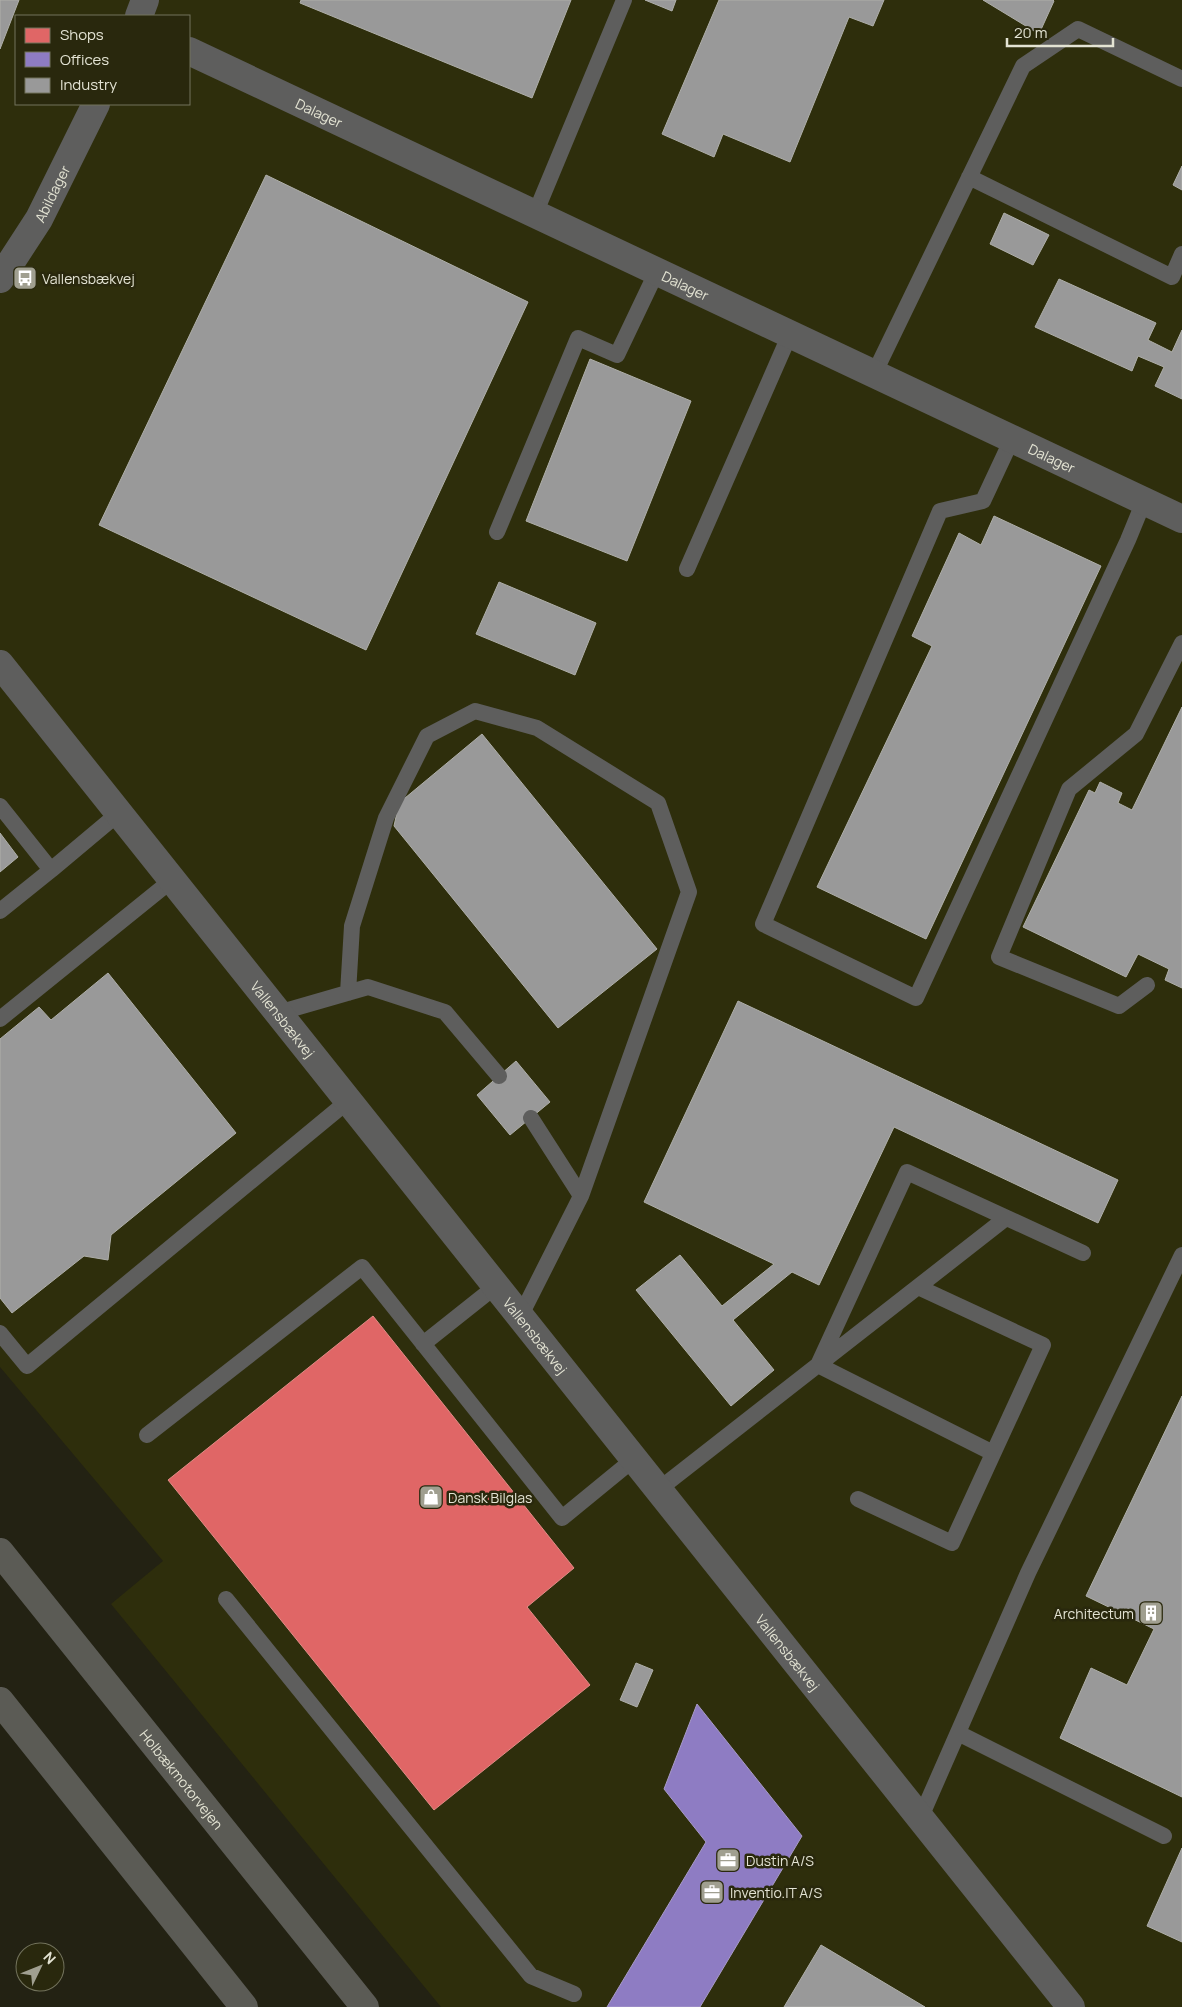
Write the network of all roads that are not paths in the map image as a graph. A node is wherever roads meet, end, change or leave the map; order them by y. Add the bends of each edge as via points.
1 (145, 0) edge
2 (624, 0) edge
3 (138, 15) edge
4 (190, 51) edge
5 (1182, 78) edge
6 (96, 105) edge
7 (969, 177) junction
8 (536, 214) junction
9 (1182, 254) edge
10 (657, 271) junction
11 (0, 279) edge
12 (790, 334) junction
13 (874, 374) junction
14 (1012, 439) junction
15 (1144, 501) junction
16 (1182, 519) edge
17 (496, 532) dead end
18 (688, 569) dead end
19 (1182, 643) edge
20 (0, 664) edge
21 (0, 806) edge
22 (119, 813) junction
23 (51, 870) junction
24 (172, 880) junction
25 (0, 911) edge
26 (1146, 985) dead end
27 (348, 993) junction
28 (278, 1013) junction
29 (0, 1019) edge
30 (500, 1076) dead end
31 (348, 1101) junction
32 (531, 1118) dead end
33 (581, 1196) junction
34 (1006, 1218) junction
35 (1083, 1253) dead end
36 (1182, 1255) edge
37 (496, 1286) junction
38 (918, 1287) junction
39 (520, 1317) junction
40 (0, 1333) edge
41 (423, 1344) junction
42 (818, 1365) junction
43 (147, 1435) dead end
44 (993, 1453) junction
45 (634, 1459) junction
46 (658, 1490) junction
47 (858, 1498) dead end
48 (0, 1552) edge
49 (226, 1599) dead end
50 (0, 1701) edge
51 (958, 1734) junction
52 (920, 1819) junction
53 (1164, 1836) dead end
54 (574, 1994) dead end
55 (244, 2007) edge
56 (365, 2007) edge
57 (1070, 2007) edge

1 - 3 street
2 - 8 lane
4 - 8 street, Dalager
5 - 7 lane via 1078,30 1023,66
6 - 11 street, Abildager via 39,219
7 - 9 lane via 1172,277
7 - 13 lane
8 - 10 street, Dalager
10 - 12 street, Dalager
10 - 17 lane via 617,355 578,338
12 - 13 street, Dalager
12 - 18 lane
13 - 14 street, Dalager
14 - 15 street, Dalager
14 - 15 lane via 983,501 940,511 763,924 916,998
15 - 16 street, Dalager
19 - 26 lane via 1136,734 1069,789 999,957 1119,1006
20 - 22 street, Vallensbækvej
21 - 23 lane
22 - 23 lane
22 - 24 street, Vallensbækvej
23 - 25 lane
24 - 28 street, Vallensbækvej
24 - 29 lane
27 - 28 lane
27 - 30 lane via 368,987 445,1012
27 - 33 lane via 352,926 386,818 427,736 475,711 537,728 658,804 688,892
28 - 31 street, Vallensbækvej
31 - 37 street, Vallensbækvej
31 - 40 lane via 27,1366
32 - 33 lane
33 - 39 lane
34 - 35 lane
34 - 38 lane
34 - 42 lane via 907,1172
36 - 51 lane via 1028,1573
37 - 39 street, Vallensbækvej
37 - 41 lane
38 - 42 lane
38 - 44 lane via 1043,1345
39 - 45 street, Vallensbækvej
41 - 43 lane via 362,1267
41 - 45 lane via 562,1518
42 - 44 lane
42 - 46 lane
44 - 47 lane via 952,1543
45 - 46 street, Vallensbækvej
46 - 52 street, Vallensbækvej
48 - 56 highway, Holbækmotorvejen
49 - 54 lane via 531,1976
50 - 55 highway
51 - 52 lane
51 - 53 lane
52 - 57 street, Vallensbækvej

